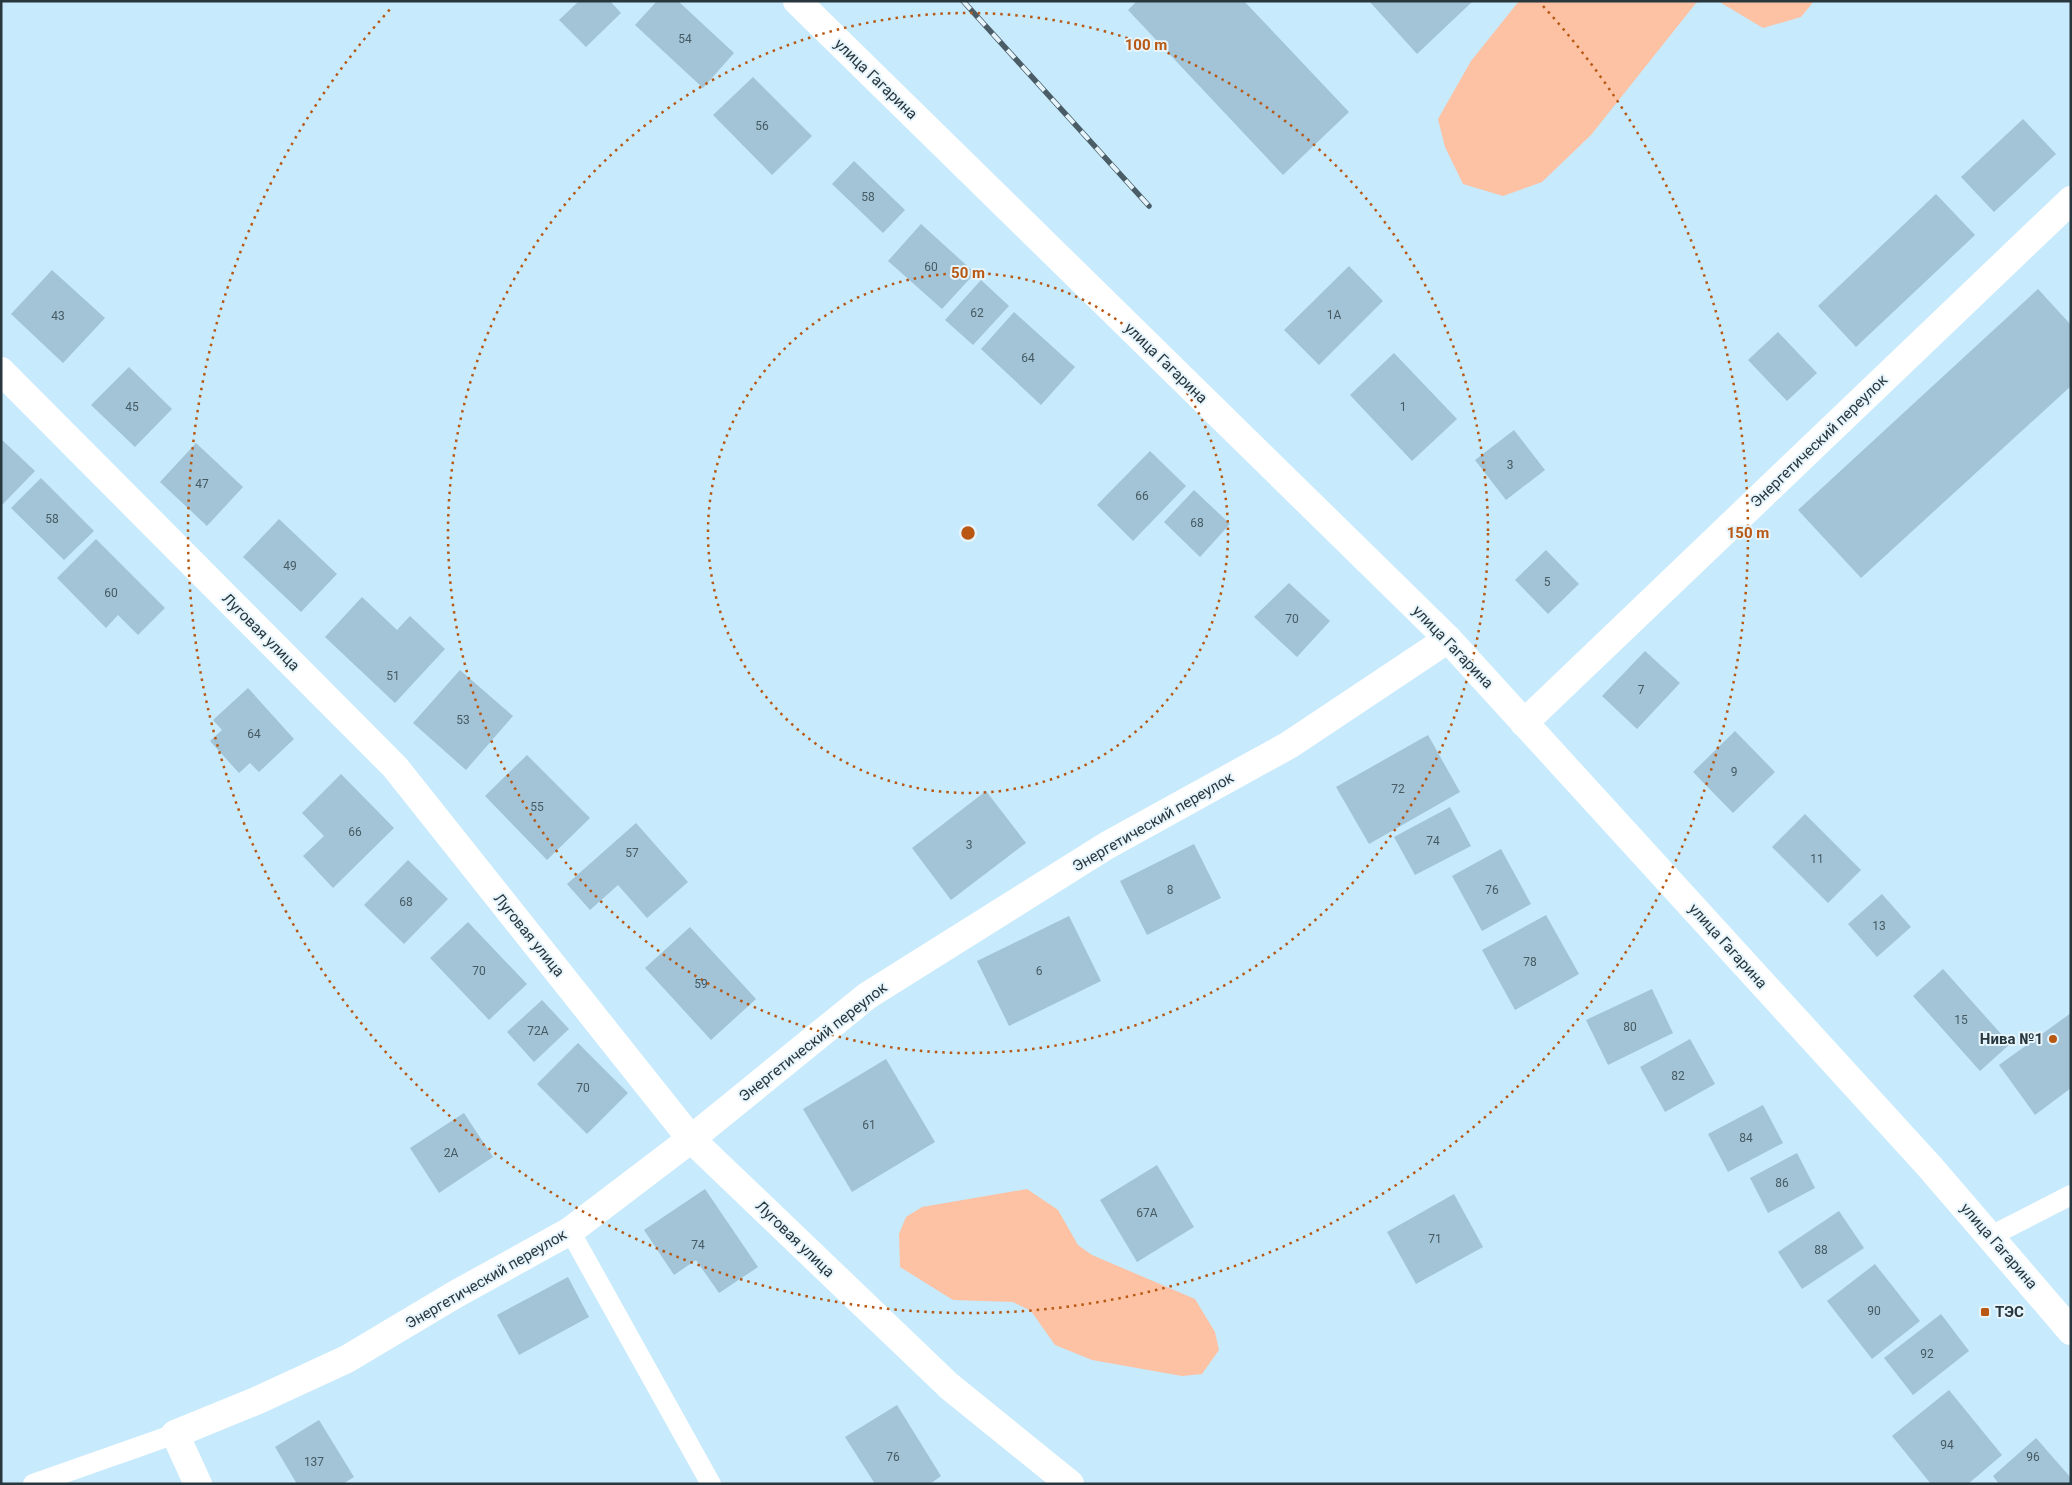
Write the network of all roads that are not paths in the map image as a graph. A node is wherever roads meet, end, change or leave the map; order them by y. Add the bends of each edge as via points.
1 (797, 1) edge
2 (2071, 200) edge
3 (1, 371) edge
4 (1448, 639) junction
5 (1524, 723) junction
6 (691, 1138) junction
7 (2071, 1195) edge
8 (570, 1231) junction
9 (1991, 1236) junction
10 (2071, 1331) edge
11 (175, 1434) junction
12 (33, 1484) edge
13 (198, 1484) edge
14 (711, 1484) edge
15 (1070, 1484) edge

1 - 4 street, улица Гагарина
2 - 5 street, Энергетический переулок
3 - 6 street, Луговая улица via 395,767
4 - 5 street, улица Гагарина
4 - 6 street, Энергетический переулок via 1289,745 1106,846 867,996
5 - 9 street, улица Гагарина
6 - 8 street, Энергетический переулок
6 - 15 street, Луговая улица via 949,1386
7 - 9 lane
8 - 11 street, Энергетический переулок via 347,1359
8 - 14 lane
9 - 10 street, улица Гагарина
11 - 12 lane
11 - 13 street

